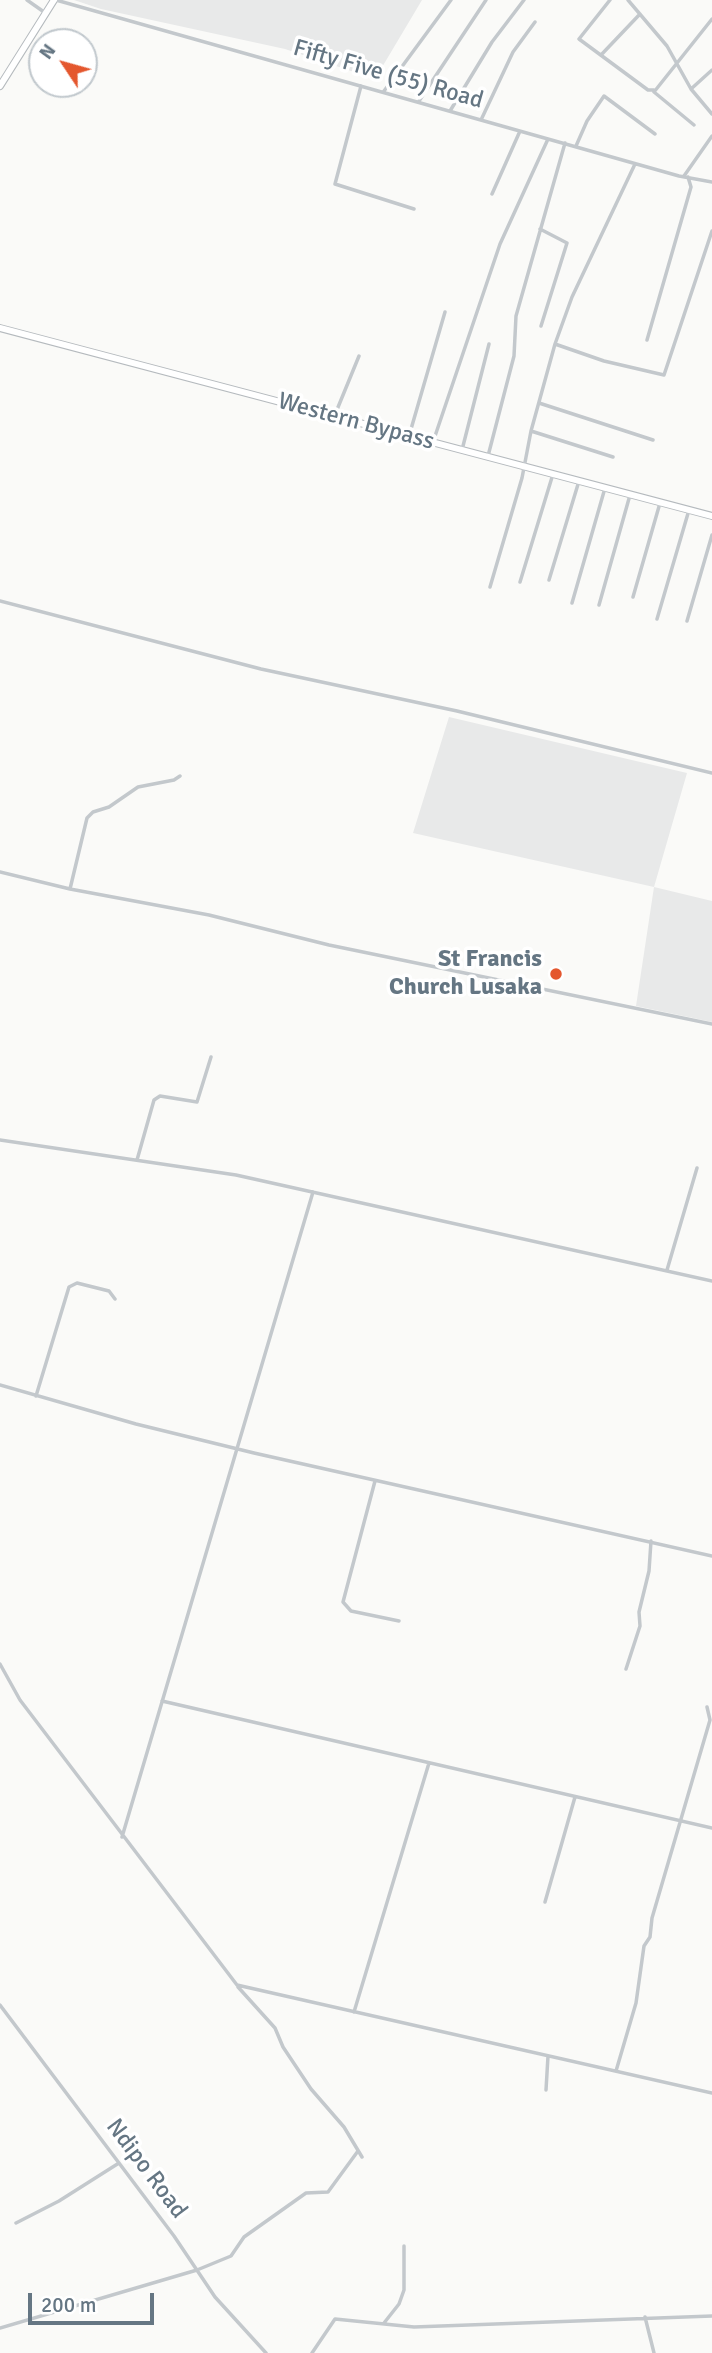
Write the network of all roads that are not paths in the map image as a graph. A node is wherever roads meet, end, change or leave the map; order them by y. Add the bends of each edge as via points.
1 (27, 0) edge
2 (55, 0) edge
3 (451, 0) edge
4 (486, 0) edge
5 (524, 0) edge
6 (610, 0) edge
7 (628, 0) edge
8 (44, 12) junction
9 (640, 13) junction
10 (712, 19) edge
11 (535, 22) dead end
12 (601, 55) junction
13 (679, 62) junction
14 (712, 70) edge
15 (0, 86) edge
16 (361, 86) junction
17 (691, 89) junction
18 (654, 90) junction
19 (384, 91) junction
20 (419, 101) junction
21 (450, 111) junction
22 (712, 114) edge
23 (481, 120) junction
24 (694, 125) dead end
25 (520, 131) junction
26 (655, 134) dead end
27 (712, 136) edge
28 (548, 139) junction
29 (565, 143) junction
30 (576, 146) junction
31 (636, 163) junction
32 (686, 177) junction
33 (712, 182) edge
34 (492, 194) dead end
35 (414, 209) dead end
36 (540, 229) junction
37 (712, 231) edge
38 (445, 312) dead end
39 (541, 326) dead end
40 (0, 328) edge
41 (647, 340) dead end
42 (489, 344) dead end
43 (555, 344) junction
44 (359, 356) dead end
45 (539, 403) junction
46 (334, 417) junction
47 (531, 431) junction
48 (409, 436) junction
49 (653, 440) dead end
50 (433, 442) junction
51 (462, 450) junction
52 (488, 457) junction
53 (613, 457) dead end
54 (525, 467) junction
55 (553, 474) junction
56 (579, 481) junction
57 (605, 488) junction
58 (630, 495) junction
59 (660, 503) junction
60 (689, 510) junction
61 (712, 516) edge
62 (712, 536) edge
63 (549, 580) dead end
64 (520, 582) dead end
65 (490, 587) dead end
66 (633, 597) dead end
67 (0, 601) edge
68 (572, 603) dead end
69 (600, 605) dead end
70 (657, 618) dead end
71 (687, 621) dead end
72 (712, 773) edge
73 (180, 776) dead end
74 (0, 872) edge
75 (70, 889) junction
76 (712, 1024) edge
77 (211, 1057) dead end
78 (0, 1140) edge
79 (137, 1160) junction
80 (697, 1168) dead end
81 (313, 1192) junction
82 (667, 1271) junction
83 (712, 1281) edge
84 (115, 1299) dead end
85 (0, 1385) edge
86 (36, 1396) junction
87 (239, 1448) junction
88 (375, 1481) junction
89 (651, 1542) junction
90 (712, 1556) edge
91 (399, 1621) dead end
92 (0, 1664) edge
93 (626, 1670) dead end
94 (162, 1701) junction
95 (707, 1707) dead end
96 (429, 1763) junction
97 (575, 1797) junction
98 (682, 1821) junction
99 (712, 1828) edge
100 (122, 1837) junction
101 (545, 1902) dead end
102 (237, 1985) junction
103 (0, 2005) edge
104 (354, 2012) junction
105 (548, 2056) junction
106 (616, 2071) junction
107 (546, 2090) dead end
108 (712, 2093) edge
109 (358, 2151) junction
110 (362, 2157) dead end
111 (118, 2163) junction
112 (16, 2223) dead end
113 (404, 2246) dead end
114 (197, 2270) junction
115 (712, 2316) edge
116 (645, 2317) junction
117 (383, 2323) junction
118 (0, 2328) edge
119 (265, 2353) edge
120 (312, 2353) edge
121 (654, 2353) edge

1 - 8 street
2 - 8 main road
2 - 16 street, Fifty Five (55) Road
3 - 19 street
4 - 20 street
5 - 21 street
6 - 12 street via 579,37
7 - 9 street
8 - 15 main road
9 - 12 street
9 - 13 street
10 - 13 street
11 - 23 street via 513,52
12 - 18 street
13 - 17 street
13 - 18 street
14 - 17 street
16 - 19 street, Fifty Five (55) Road
16 - 35 street via 335,184
17 - 22 street
18 - 24 street
19 - 20 street, Fifty Five (55) Road
20 - 21 street, Fifty Five (55) Road
21 - 23 street, Fifty Five (55) Road
23 - 25 street, Fifty Five (55) Road
25 - 28 street, Fifty Five (55) Road
25 - 34 street
26 - 30 street via 604,96
27 - 32 street
28 - 29 street, Fifty Five (55) Road
28 - 50 street via 500,244
29 - 30 street, Fifty Five (55) Road
29 - 36 street
30 - 31 street, Fifty Five (55) Road
31 - 32 street, Fifty Five (55) Road
31 - 43 street via 572,297
32 - 33 street, Fifty Five (55) Road
32 - 41 street via 691,187
36 - 39 street via 567,243
36 - 52 street via 516,316 513,356
37 - 43 street via 664,376
38 - 48 street
40 - 46 main road, Western Bypass
42 - 51 street
43 - 45 street
44 - 46 street
45 - 47 street
45 - 49 street
46 - 48 main road, Western Bypass
47 - 53 street
47 - 54 street
48 - 50 main road, Western Bypass
50 - 51 main road, Western Bypass
51 - 52 main road, Western Bypass
52 - 54 main road, Western Bypass
54 - 55 main road, Western Bypass
54 - 65 street
55 - 56 main road, Western Bypass
55 - 64 street
56 - 57 main road, Western Bypass
56 - 63 street
57 - 58 main road, Western Bypass
57 - 68 street
58 - 59 main road, Western Bypass
58 - 69 street
59 - 60 main road, Western Bypass
59 - 66 street
60 - 61 main road, Western Bypass
60 - 70 street
62 - 71 street
67 - 72 street via 271,671
73 - 75 street via 138,787 87,818
74 - 75 street
75 - 76 street
77 - 79 street via 197,1102 160,1096 154,1100
78 - 79 street
79 - 81 street
80 - 82 street
81 - 82 street
81 - 87 street
82 - 83 street
84 - 86 street via 109,1291 77,1283 69,1287
85 - 86 street
86 - 87 street
87 - 88 street
87 - 94 street
88 - 89 street
88 - 91 street via 343,1602 351,1611
89 - 90 street
89 - 93 street via 640,1626
92 - 100 street via 20,1700
94 - 96 street
94 - 100 street
95 - 98 street via 710,1720
96 - 97 street
96 - 104 street
97 - 98 street
97 - 101 street
98 - 99 street
98 - 106 street via 652,1918 636,2003
100 - 102 street
102 - 104 street
102 - 109 street via 275,2028 311,2089
103 - 111 street, Ndipo Road
104 - 105 street
105 - 106 street
105 - 107 street
106 - 108 street
109 - 110 street
109 - 114 street via 328,2192 306,2193 244,2237 231,2256
111 - 112 street
111 - 114 street, Ndipo Road
113 - 117 street via 404,2290
114 - 118 street
114 - 119 street, Ndipo Road
115 - 116 street
116 - 117 street via 414,2327
116 - 121 street
117 - 120 street via 335,2319

